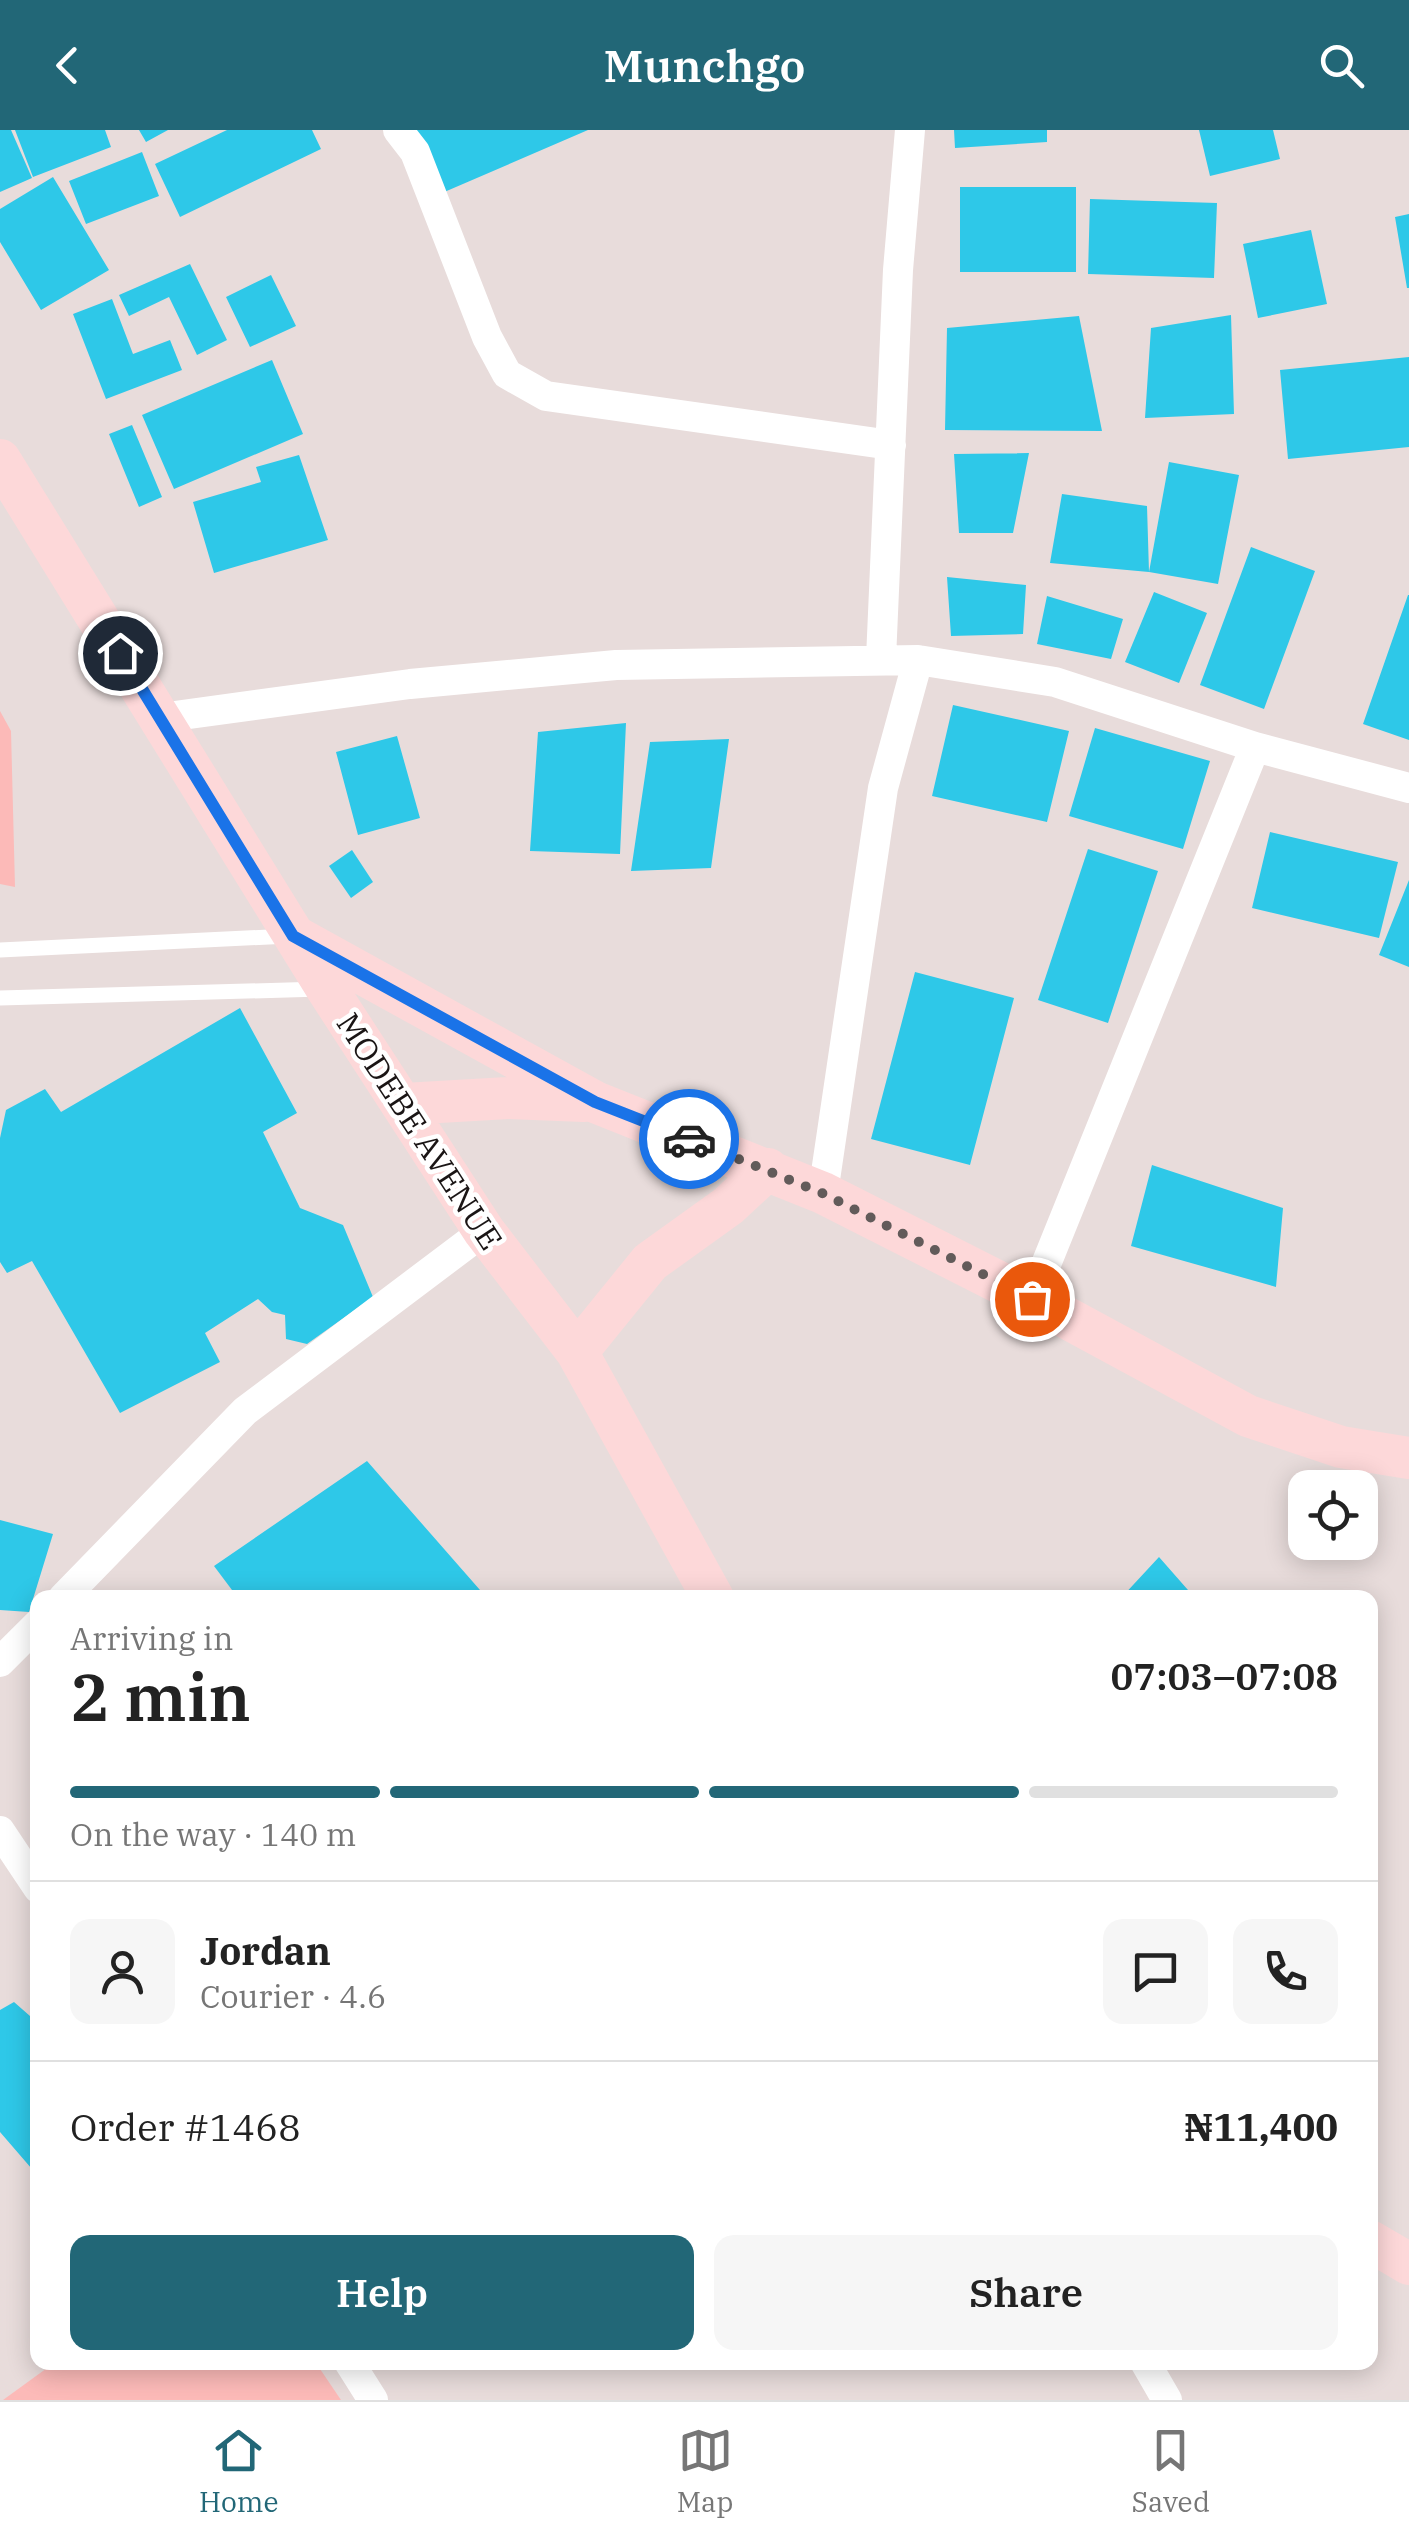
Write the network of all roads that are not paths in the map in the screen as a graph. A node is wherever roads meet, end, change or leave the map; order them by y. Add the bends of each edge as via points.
1 (398, 130) edge
2 (910, 130) edge
3 (891, 445) junction
4 (0, 460) edge
5 (881, 659) junction
6 (918, 660) junction
7 (160, 718) junction
8 (1254, 747) junction
9 (1409, 788) edge
10 (293, 936) junction
11 (0, 950) edge
12 (327, 989) junction
13 (0, 998) edge
14 (595, 1102) junction
15 (404, 1104) junction
16 (768, 1170) junction
17 (822, 1193) junction
18 (484, 1232) junction
19 (1032, 1299) junction
20 (577, 1352) junction
21 (1409, 1458) edge
22 (71, 1590) edge
23 (708, 1590) edge
24 (30, 1632) edge
25 (0, 1662) edge
26 (0, 1831) edge
27 (30, 1876) edge
28 (1378, 2245) edge
29 (1409, 2264) edge
30 (354, 2370) edge
31 (1149, 2370) edge
32 (373, 2400) edge
33 (1166, 2400) edge

1 - 3 street via 415,152 507,374 546,396
2 - 3 street
3 - 5 street
4 - 7 street, MODEBE AVENUE
5 - 6 street
5 - 7 street via 616,665
6 - 8 street via 1054,682
6 - 17 street via 883,788
7 - 10 street, MODEBE AVENUE
8 - 9 street
8 - 19 street
10 - 11 lane
10 - 12 street, MODEBE AVENUE
10 - 14 street
12 - 13 lane
12 - 15 street, MODEBE AVENUE
14 - 15 street
14 - 16 street
15 - 18 street, MODEBE AVENUE
16 - 17 street
16 - 20 street via 650,1262
17 - 19 street
18 - 20 street, MODEBE AVENUE
18 - 22 street via 245,1411
19 - 21 street via 1248,1416 1340,1448
20 - 23 street, MODEBE AVENUE
24 - 25 street
26 - 27 street
28 - 29 street
30 - 32 street
31 - 33 street

